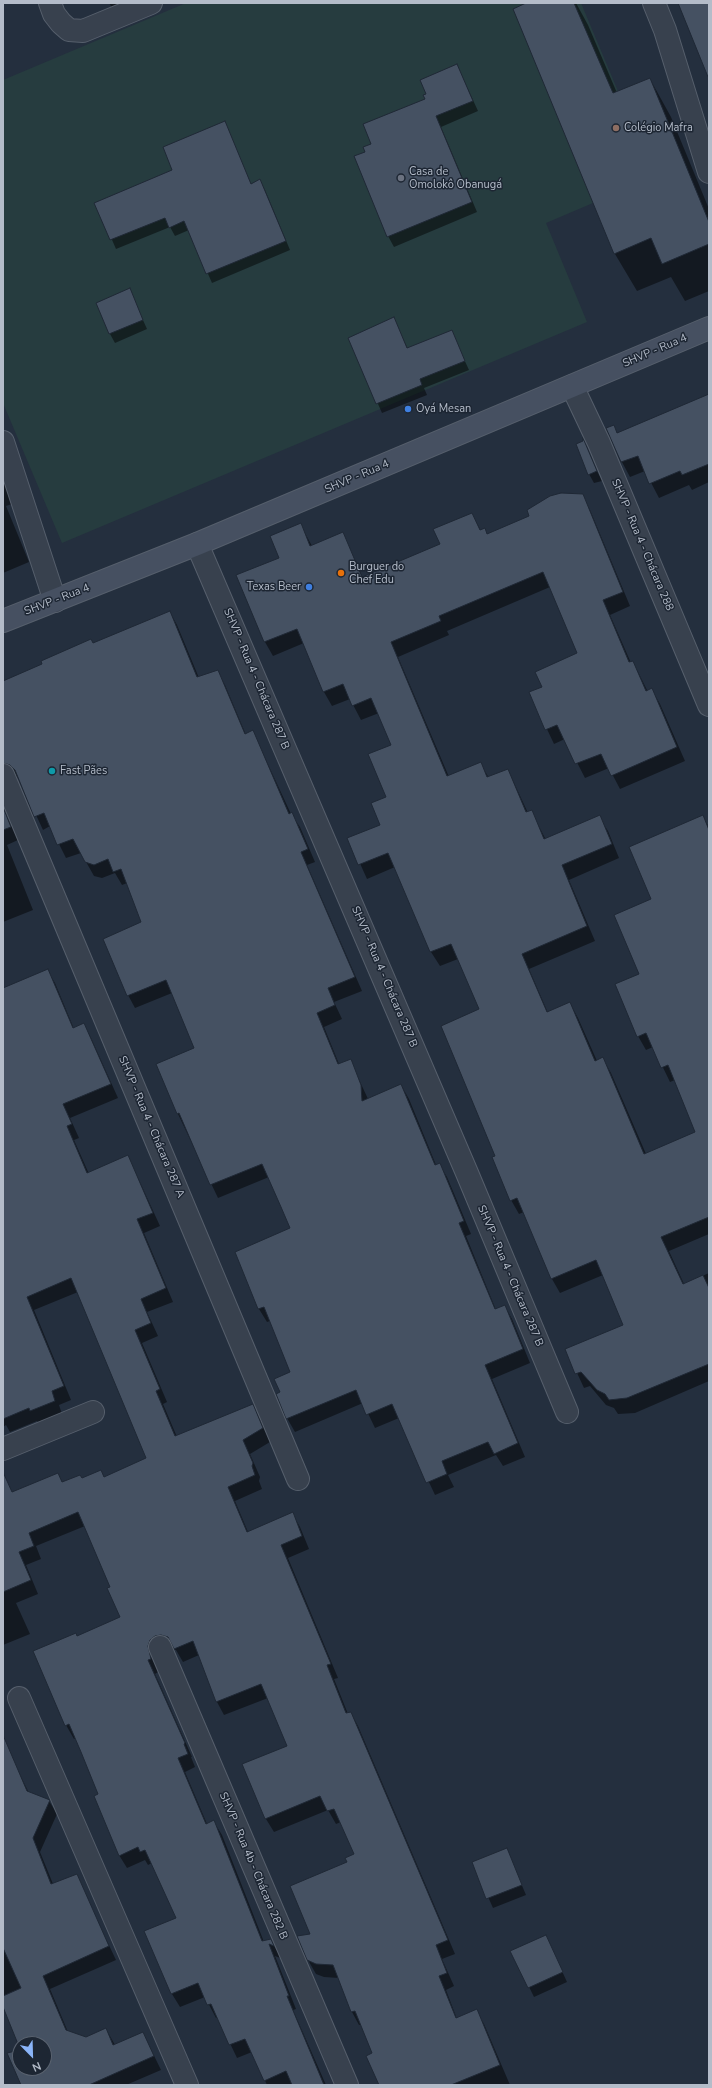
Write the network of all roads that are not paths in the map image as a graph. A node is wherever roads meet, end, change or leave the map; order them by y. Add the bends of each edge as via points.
1 (50, 3) edge
2 (151, 3) edge
3 (654, 3) edge
4 (709, 172) edge
5 (709, 328) edge
6 (572, 386) junction
7 (3, 442) edge
8 (197, 544) junction
9 (55, 601) junction
10 (3, 620) edge
11 (709, 705) edge
12 (3, 775) edge
13 (94, 1412) dead end
14 (567, 1412) dead end
15 (3, 1449) edge
16 (298, 1479) dead end
17 (160, 1647) dead end
18 (19, 1698) dead end
19 (187, 2085) edge
20 (347, 2085) edge

1 - 2 street via 54,14 69,30 83,31
3 - 4 street via 665,30
5 - 6 street, SHVP - Rua 4
6 - 8 street, SHVP - Rua 4
6 - 11 street, SHVP - Rua 4 - Chácara 288 via 599,443
7 - 9 street
8 - 9 street, SHVP - Rua 4
8 - 14 street, SHVP - Rua 4 - Chácara 287 B via 458,1151
9 - 10 street, SHVP - Rua 4
12 - 16 street, SHVP - Rua 4 - Chácara 287 A
13 - 15 street
17 - 20 street, SHVP - Rua 4b - Chácara 282 B
18 - 19 street

